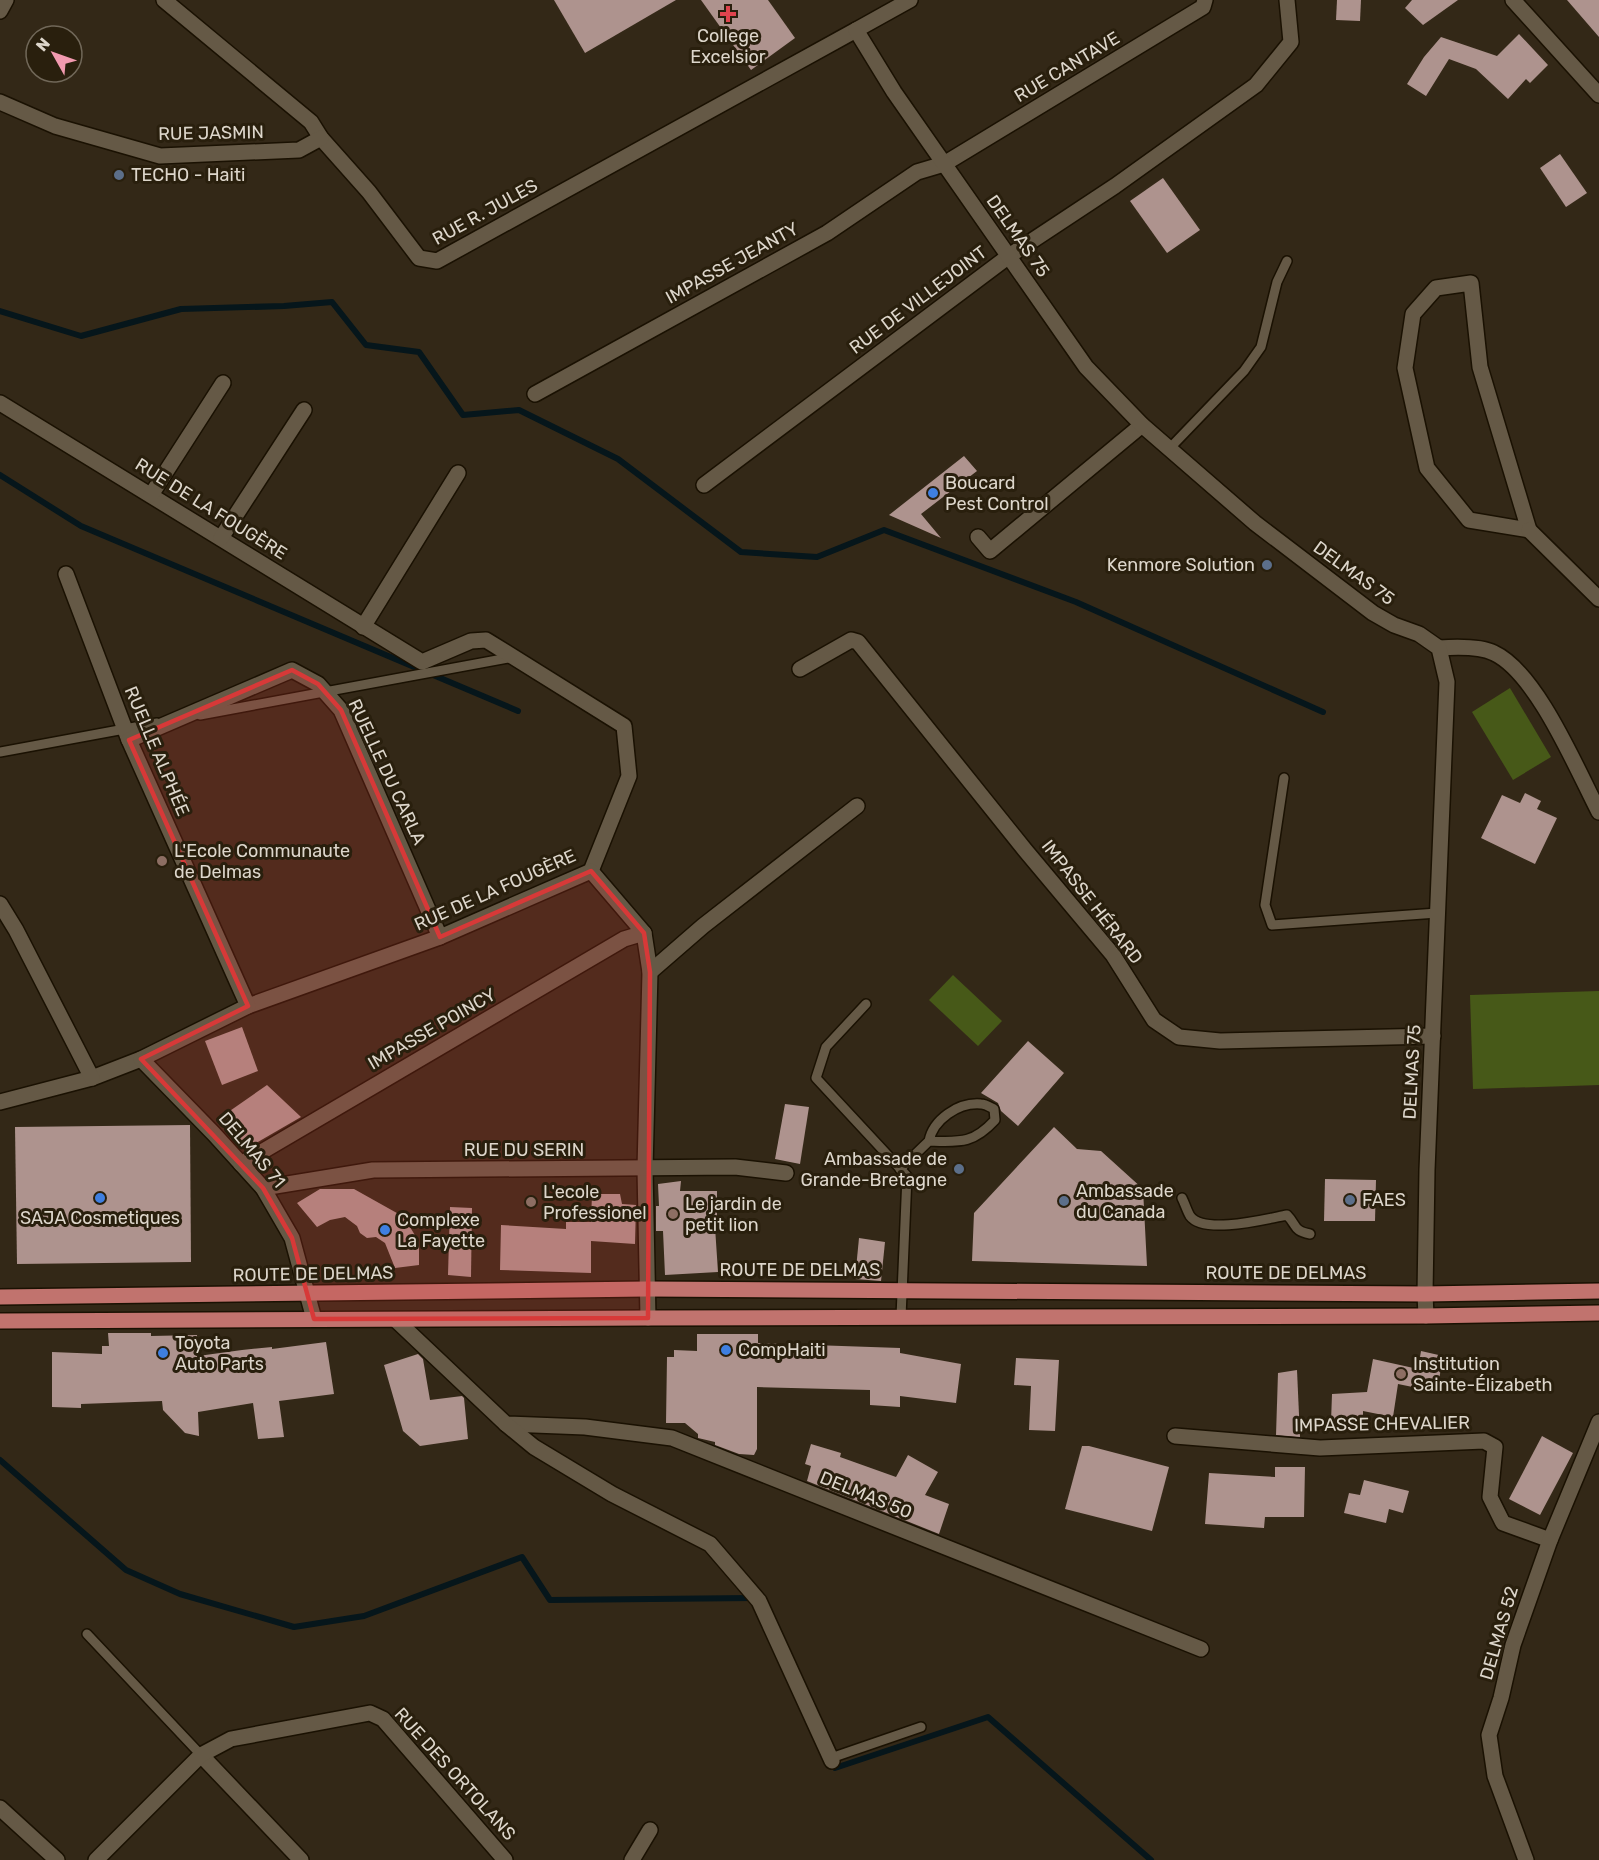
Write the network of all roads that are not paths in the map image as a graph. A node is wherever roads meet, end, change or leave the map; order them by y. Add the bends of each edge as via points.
1 (6, 0) edge
2 (164, 0) edge
3 (910, 0) edge
4 (1205, 0) edge
5 (1287, 0) edge
6 (1513, 0) edge
7 (0, 11) edge
8 (856, 30) junction
9 (1599, 95) edge
10 (0, 102) edge
11 (321, 138) junction
12 (944, 164) junction
13 (1009, 256) junction
14 (1287, 261) dead end
15 (223, 383) dead end
16 (535, 394) dead end
17 (0, 403) edge
18 (304, 410) dead end
19 (1142, 425) junction
20 (1169, 449) junction
21 (458, 474) dead end
22 (704, 485) dead end
23 (152, 495) junction
24 (1529, 530) junction
25 (978, 537) dead end
26 (221, 538) junction
27 (66, 574) dead end
28 (1599, 599) edge
29 (363, 627) junction
30 (1439, 648) junction
31 (513, 657) junction
32 (800, 669) dead end
33 (129, 740) junction
34 (0, 752) edge
35 (1284, 778) dead end
36 (857, 806) dead end
37 (1599, 812) edge
38 (591, 871) junction
39 (0, 904) edge
40 (1437, 914) junction
41 (644, 933) junction
42 (440, 937) junction
43 (650, 972) junction
44 (866, 1004) dead end
45 (248, 1006) junction
46 (1434, 1036) junction
47 (141, 1059) junction
48 (92, 1078) junction
49 (0, 1102) edge
50 (929, 1141) junction
51 (241, 1164) junction
52 (645, 1169) junction
53 (900, 1169) junction
54 (786, 1173) dead end
55 (262, 1188) junction
56 (1182, 1198) dead end
57 (1310, 1234) dead end
58 (647, 1289) junction
59 (904, 1290) junction
60 (1599, 1291) edge
61 (307, 1294) junction
62 (1425, 1294) junction
63 (0, 1298) edge
64 (1599, 1313) edge
65 (1426, 1316) junction
66 (901, 1317) junction
67 (648, 1318) junction
68 (314, 1319) junction
69 (396, 1320) junction
70 (0, 1322) edge
71 (1599, 1422) edge
72 (506, 1424) junction
73 (1175, 1436) dead end
74 (1550, 1540) junction
75 (87, 1634) dead end
76 (1201, 1649) dead end
77 (921, 1727) dead end
78 (201, 1755) junction
79 (832, 1760) joint
80 (0, 1808) edge
81 (650, 1830) dead end
82 (57, 1860) edge
83 (96, 1860) edge
84 (301, 1860) edge
85 (505, 1860) edge
86 (632, 1860) edge
87 (1526, 1860) edge

1 - 7 street
2 - 11 street, RUE R. JULES via 311,122
3 - 8 street, RUE R. JULES
4 - 12 street, RUE CANTAVE via 1203,7
5 - 13 street, RUE DE VILLEJOINT via 1291,42 1256,85
6 - 9 street
8 - 11 street, RUE R. JULES via 437,261 419,258 369,192
8 - 12 street, DELMAS 75
10 - 11 street, RUE JASMIN via 55,126 160,156 299,150
12 - 13 street, DELMAS 75
12 - 16 street, IMPASSE JEANTY via 917,172 827,233
13 - 19 street, DELMAS 75 via 1086,367
13 - 22 street, RUE DE VILLEJOINT
14 - 20 lane via 1277,282 1261,347 1244,371
15 - 23 street
17 - 23 street, RUE DE LA FOUGÈRE
18 - 26 street
19 - 20 street, DELMAS 75
19 - 25 street via 990,551
20 - 30 street, DELMAS 75 via 1255,523 1373,613
21 - 29 street
23 - 26 street, RUE DE LA FOUGÈRE
24 - 24 street via 1480,366 1471,283 1436,288 1413,314 1405,368 1427,468 1469,520
24 - 28 street
26 - 29 street, RUE DE LA FOUGÈRE
27 - 33 street, RUELLE ALPHÉE
29 - 31 street, RUE DE LA FOUGÈRE via 422,662 480,640
30 - 37 street via 1457,646 1493,652 1523,676 1558,730
30 - 40 street, DELMAS 75 via 1447,682
31 - 34 lane
31 - 38 street, RUE DE LA FOUGÈRE via 624,726 629,776
32 - 46 street, IMPASSE HÉRARD via 850,640 858,642 1113,955 1154,1020 1179,1037 1220,1041
33 - 42 street, RUELLE DU CARLA via 292,670 318,684 341,710
33 - 45 street, RUELLE ALPHÉE
35 - 40 lane via 1265,905 1272,925
36 - 43 street
38 - 41 street
38 - 42 street, RUE DE LA FOUGÈRE
39 - 48 street
40 - 46 street, DELMAS 75
41 - 43 street
41 - 51 street, IMPASSE POINCY via 624,939
42 - 45 street, RUE DE LA FOUGÈRE
43 - 52 street
44 - 53 lane via 826,1047 816,1078
45 - 47 street, RUE DE LA FOUGÈRE
46 - 62 street, DELMAS 75
47 - 48 street, RUE DE LA FOUGÈRE
47 - 51 street, DELMAS 71
48 - 49 street, RUE DE LA FOUGÈRE
50 - 50 lane via 973,1139 995,1120 994,1109 982,1103 959,1108 931,1130
50 - 53 lane
51 - 55 street, DELMAS 71
52 - 54 street, RUE DU SERIN via 735,1167
52 - 55 street, RUE DU SERIN via 373,1170
52 - 58 street
53 - 59 lane via 907,1176
55 - 61 street, DELMAS 71 via 292,1238
56 - 57 lane via 1191,1217 1202,1224 1252,1222 1287,1215 1300,1233
58 - 59 main road, ROUTE DE DELMAS
58 - 61 main road, ROUTE DE DELMAS
58 - 67 street
59 - 62 main road, ROUTE DE DELMAS
59 - 66 lane
60 - 62 main road, ROUTE DE DELMAS
61 - 63 main road, ROUTE DE DELMAS
61 - 68 street, DELMAS 71
62 - 65 street, DELMAS 75
64 - 65 main road
65 - 66 main road
66 - 67 main road
67 - 69 main road
68 - 69 main road
68 - 70 main road
69 - 72 street
71 - 74 street, DELMAS 52
72 - 76 street, DELMAS 50 via 585,1427 672,1438
72 - 79 street via 534,1447 612,1494 710,1544 759,1601
73 - 74 street, IMPASSE CHEVALIER via 1320,1448 1484,1441 1494,1447 1490,1497 1503,1523
74 - 87 street, DELMAS 52 via 1513,1645 1489,1736 1495,1776
75 - 78 lane
77 - 79 lane
78 - 83 street, RUE DES ORTOLANS
78 - 84 street
78 - 85 street, RUE DES ORTOLANS via 231,1739 370,1713 383,1719
80 - 82 street
81 - 86 street

